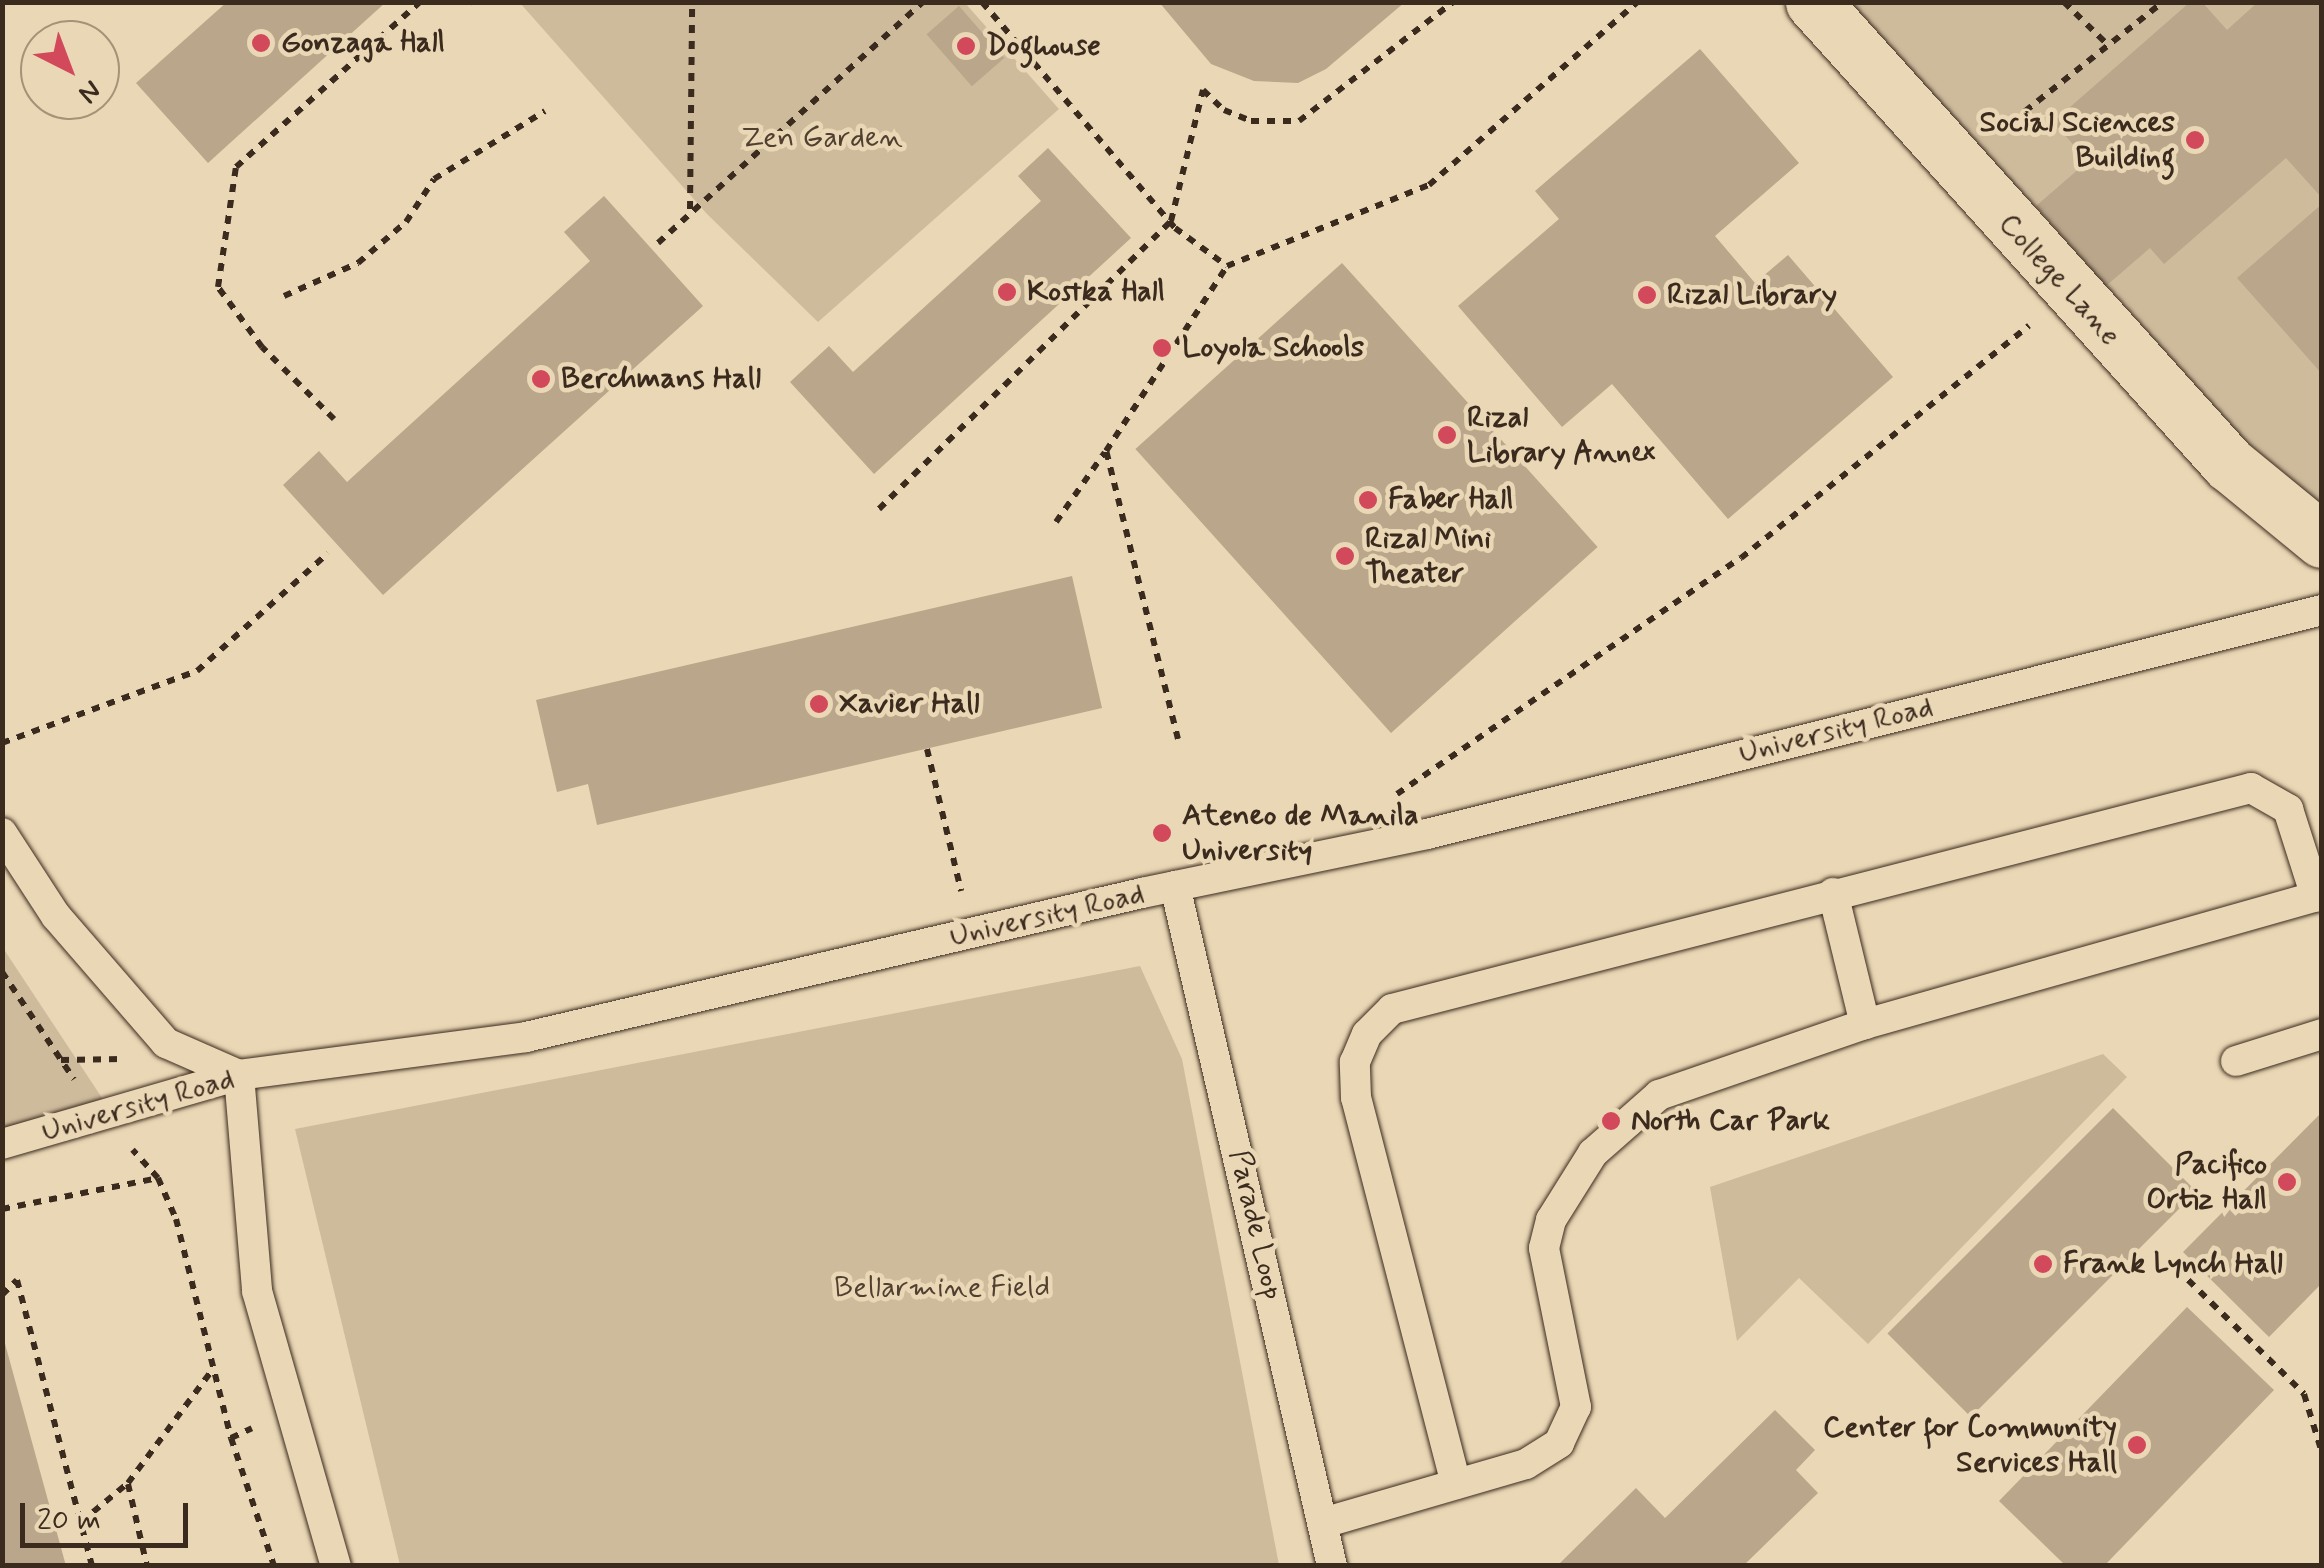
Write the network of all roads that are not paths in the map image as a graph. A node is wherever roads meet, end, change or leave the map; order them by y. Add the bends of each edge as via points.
1 (1814, 2) edge
2 (2322, 540) edge
3 (2322, 610) edge
4 (2, 833) edge
5 (1176, 886) junction
6 (1833, 893) junction
7 (2319, 896) edge
8 (1866, 1024) junction
9 (2322, 1034) edge
10 (2236, 1061) dead end
11 (239, 1075) junction
12 (2, 1144) edge
13 (1456, 1484) junction
14 (1323, 1522) junction
15 (336, 1566) edge
16 (1332, 1566) edge

1 - 2 street, College Lane via 2228,464
3 - 5 lane, University Road via 1427,834
4 - 11 lane via 56,916 166,1043
5 - 11 lane, University Road via 526,1038
5 - 14 lane, Parade Loop
6 - 7 lane via 2251,788 2288,809
6 - 8 lane
6 - 13 lane via 1432,994 1392,1009 1367,1034 1355,1062 1356,1098
7 - 8 lane
8 - 13 lane via 1684,1082 1659,1094 1592,1154 1564,1192 1544,1248 1576,1407 1570,1426 1560,1443 1526,1464
9 - 10 lane
11 - 12 lane, University Road
11 - 15 lane via 257,1291
13 - 14 lane
14 - 16 lane, Parade Loop

